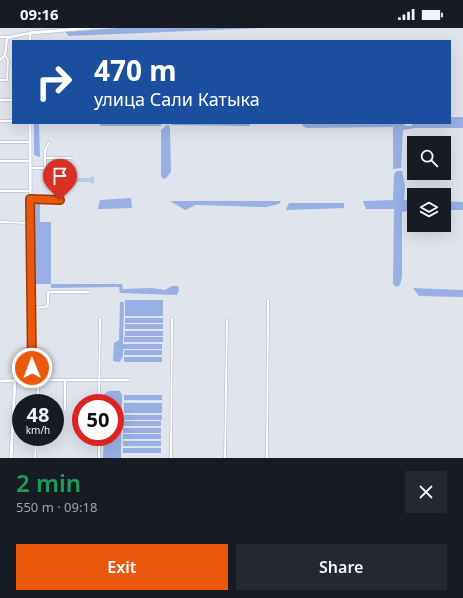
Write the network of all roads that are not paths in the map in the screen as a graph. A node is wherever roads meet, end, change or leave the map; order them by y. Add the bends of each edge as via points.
1 (90, 28) edge
2 (30, 33) junction
3 (0, 37) edge
4 (10, 37) junction
5 (30, 40) edge
6 (5, 55) junction
7 (0, 60) edge
8 (0, 80) edge
9 (0, 100) edge
10 (12, 100) edge
11 (0, 121) edge
12 (12, 121) edge
13 (30, 124) edge
14 (0, 142) edge
15 (30, 142) junction
16 (49, 143) dead end
17 (45, 158) junction
18 (72, 158) dead end
19 (30, 161) junction
20 (0, 162) edge
21 (30, 168) junction
22 (45, 168) junction
23 (45, 186) dead end
24 (0, 191) edge
25 (30, 191) junction
26 (30, 199) junction
27 (60, 200) dead end
28 (0, 222) edge
29 (30, 223) junction
30 (89, 292) dead end
31 (268, 300) dead end
32 (31, 308) junction
33 (100, 319) dead end
34 (172, 319) dead end
35 (228, 320) dead end
36 (15, 380) junction
37 (30, 380) junction
38 (38, 380) junction
39 (65, 380) junction
40 (99, 380) junction
41 (129, 380) dead end
42 (0, 381) edge
43 (38, 394) edge
44 (99, 394) edge
45 (65, 410) dead end
46 (36, 446) edge
47 (99, 446) edge
48 (12, 458) edge
49 (35, 458) edge
50 (99, 458) edge
51 (171, 458) edge
52 (225, 458) edge
53 (267, 458) edge

1 - 2 main road
2 - 4 street
2 - 5 main road
3 - 4 street
4 - 6 street via 6,41
6 - 7 street
6 - 8 street via 8,60 7,80
9 - 10 street
11 - 12 street
13 - 15 main road
14 - 15 street
15 - 19 main road
16 - 17 street via 45,150
17 - 18 street
17 - 22 street
19 - 20 street
19 - 21 main road
21 - 22 street
21 - 25 main road
22 - 23 street
24 - 25 street
25 - 26 main road
26 - 27 street
26 - 29 main road
28 - 29 street
29 - 32 main road
30 - 32 street via 50,292 46,307
31 - 53 street
32 - 37 main road
33 - 40 street
34 - 51 street
35 - 52 street
36 - 37 main road
36 - 42 main road
36 - 48 main road
37 - 38 street
38 - 39 street
38 - 43 street
39 - 40 street
39 - 45 street
40 - 41 street
40 - 44 street
46 - 49 street
47 - 50 street

